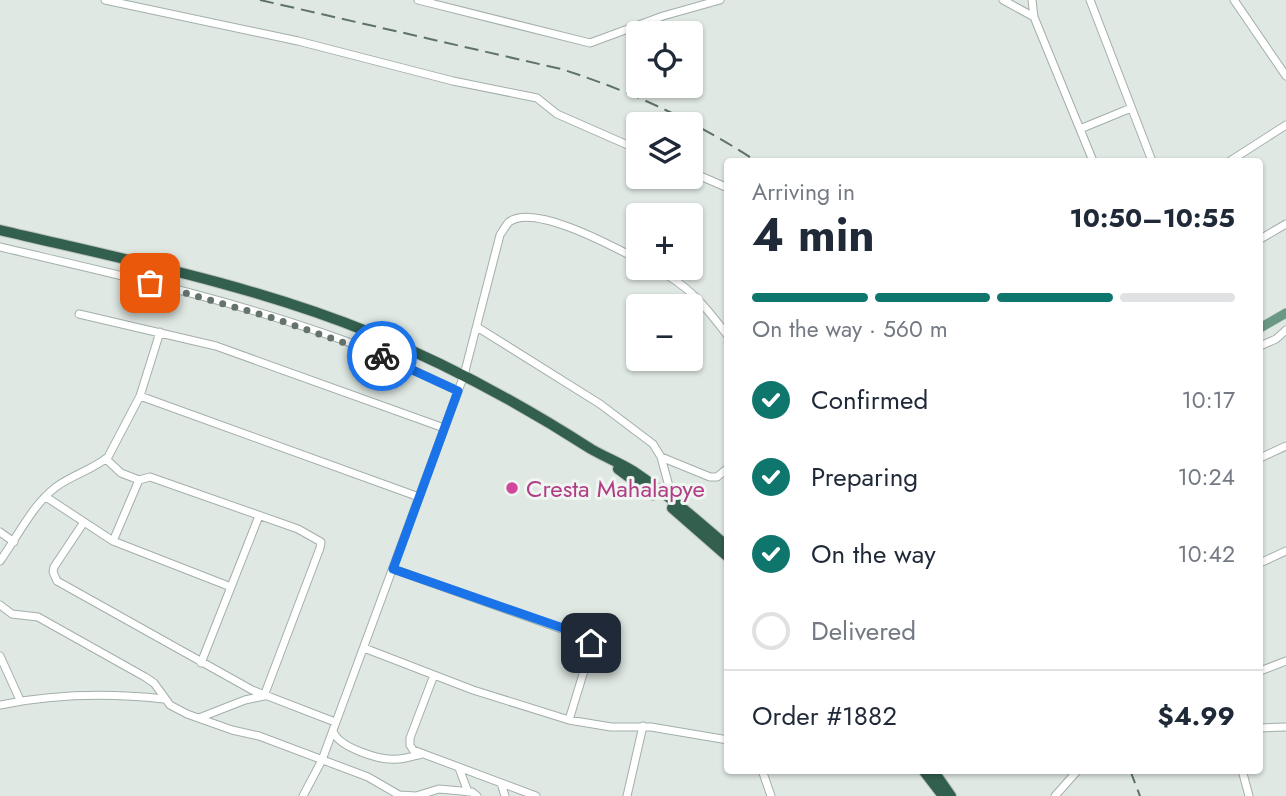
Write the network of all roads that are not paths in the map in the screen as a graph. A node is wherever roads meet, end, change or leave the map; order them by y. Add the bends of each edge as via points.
1 (105, 0) edge
2 (418, 0) edge
3 (720, 0) edge
4 (1003, 0) edge
5 (1032, 0) edge
6 (1090, 0) edge
7 (1234, 0) edge
8 (1034, 17) junction
9 (1286, 76) edge
10 (1131, 108) junction
11 (1283, 127) edge
12 (1080, 129) junction
13 (1286, 139) edge
14 (626, 144) edge
15 (1092, 158) edge
16 (1151, 158) edge
17 (1235, 158) edge
18 (703, 177) edge
19 (724, 186) edge
20 (1286, 224) edge
21 (0, 230) edge
22 (1263, 237) edge
23 (0, 247) edge
24 (626, 254) edge
25 (677, 280) edge
26 (1286, 313) edge
27 (79, 314) dead end
28 (1263, 326) edge
29 (477, 327) junction
30 (1286, 330) edge
31 (724, 331) edge
32 (160, 332) junction
33 (1263, 345) edge
34 (464, 375) junction
35 (458, 391) junction
36 (140, 396) junction
37 (444, 428) junction
38 (1286, 446) edge
39 (661, 457) junction
40 (1263, 457) edge
41 (106, 459) junction
42 (724, 471) edge
43 (139, 480) junction
44 (46, 497) junction
45 (419, 497) junction
46 (673, 505) junction
47 (259, 516) junction
48 (84, 522) junction
49 (0, 532) edge
50 (113, 541) junction
51 (14, 542) junction
52 (724, 544) edge
53 (1286, 551) edge
54 (724, 553) edge
55 (0, 561) edge
56 (1263, 561) edge
57 (393, 569) junction
58 (231, 587) junction
59 (0, 605) edge
60 (364, 648) junction
61 (0, 656) edge
62 (1286, 661) edge
63 (201, 663) junction
64 (1263, 670) edge
65 (434, 675) junction
66 (264, 696) junction
67 (164, 699) junction
68 (20, 700) junction
69 (0, 705) edge
70 (199, 718) junction
71 (569, 720) junction
72 (334, 726) junction
73 (643, 726) junction
74 (1286, 727) edge
75 (1263, 728) edge
76 (724, 739) edge
77 (420, 754) junction
78 (322, 760) junction
79 (459, 768) junction
80 (763, 774) edge
81 (926, 774) edge
82 (936, 774) edge
83 (1066, 774) edge
84 (1074, 774) edge
85 (1243, 774) edge
86 (1069, 778) junction
87 (501, 783) junction
88 (468, 792) junction
89 (422, 795) edge
90 (303, 796) edge
91 (477, 796) edge
92 (505, 796) edge
93 (536, 796) edge
94 (626, 796) edge
95 (771, 796) edge
96 (943, 796) edge
97 (951, 796) edge
98 (1055, 796) edge
99 (1249, 796) edge

1 - 14 street via 537,98 557,114
2 - 3 street via 590,43
4 - 8 street
5 - 8 street
6 - 10 street
7 - 9 street
8 - 12 street
10 - 12 street
10 - 16 street
11 - 13 street
11 - 17 street
12 - 15 street
18 - 19 street
20 - 22 street
21 - 34 highway via 263,297 370,333
23 - 35 street via 273,318 385,357
24 - 29 street via 556,222 541,218 510,221 489,268
25 - 31 street
26 - 28 main road
27 - 32 street
29 - 34 street
29 - 39 street via 600,404 653,444
30 - 33 street
32 - 36 street
32 - 37 street via 216,346
34 - 35 street
34 - 46 highway via 603,456
35 - 37 street
36 - 41 street
36 - 45 street
37 - 45 street
38 - 40 street
39 - 42 street via 710,477
39 - 46 street
41 - 43 street via 121,473
41 - 44 street
43 - 47 street via 157,478
43 - 50 street
44 - 48 street
44 - 51 street
45 - 57 street
46 - 52 highway
46 - 54 highway
47 - 58 street
47 - 66 street via 321,542
48 - 50 street
48 - 63 street via 54,567 55,579
49 - 51 street
50 - 58 street
51 - 55 street
53 - 56 street
57 - 60 street
57 - 71 street via 587,638 590,651
58 - 63 street
59 - 67 street via 12,614 38,618 145,677
60 - 65 street
60 - 72 street
61 - 68 street
62 - 64 street
63 - 66 street
65 - 71 street
65 - 77 street via 410,738 410,745
66 - 70 street
66 - 72 street
67 - 68 street via 108,695
67 - 70 street
68 - 69 street
70 - 78 street
71 - 73 street via 611,727
72 - 77 street via 337,740 367,755 398,760
72 - 78 street
73 - 76 street
73 - 94 street
74 - 75 street
77 - 79 street
78 - 89 street via 368,777 399,795
78 - 90 street
79 - 87 street
79 - 88 street
80 - 95 street
81 - 96 highway
82 - 97 highway
83 - 86 street
84 - 86 street
85 - 99 street
86 - 98 street
87 - 92 street
87 - 93 street
88 - 89 street via 439,789
88 - 91 street

